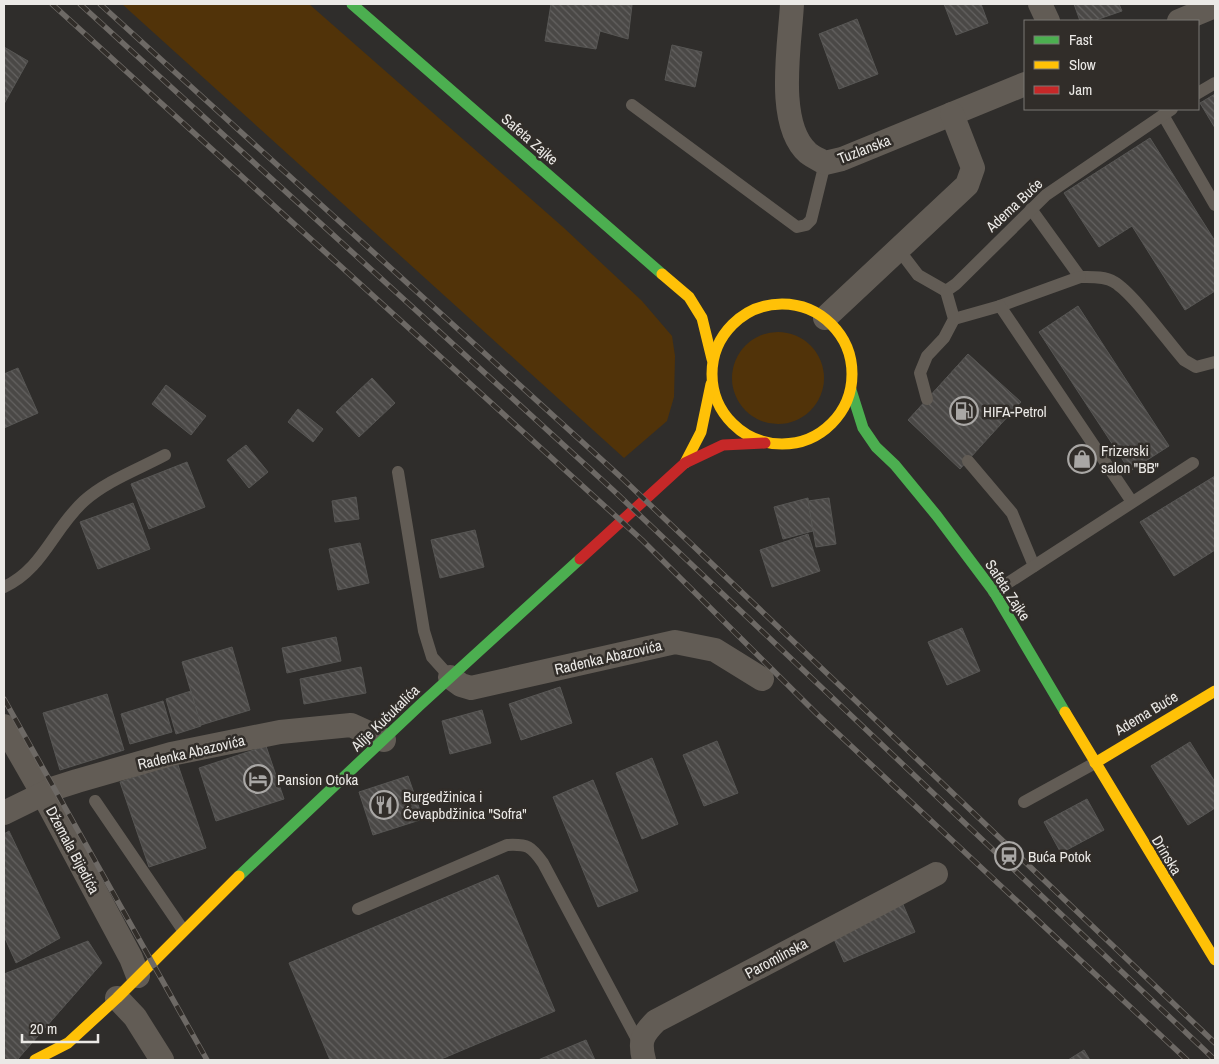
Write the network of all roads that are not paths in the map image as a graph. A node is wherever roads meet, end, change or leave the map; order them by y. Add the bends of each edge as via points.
1 (352, 4) edge
2 (792, 4) edge
3 (1040, 4) edge
4 (1215, 6) edge
5 (1048, 20) edge
6 (1181, 20) edge
7 (1215, 83) edge
8 (1024, 84) edge
9 (1199, 92) edge
10 (632, 105) dead end
11 (1167, 112) edge
12 (952, 114) junction
13 (825, 163) junction
14 (1215, 205) edge
15 (1031, 209) junction
16 (899, 250) junction
17 (1080, 277) junction
18 (946, 291) junction
19 (688, 297) junction
20 (706, 302) dead end
21 (1000, 306) junction
22 (757, 307) junction
23 (732, 309) dead end
24 (825, 318) junction
25 (954, 319) junction
26 (712, 360) junction
27 (1215, 362) edge
28 (711, 384) junction
29 (851, 390) junction
30 (927, 399) dead end
31 (809, 440) junction
32 (832, 440) dead end
33 (765, 443) junction
34 (860, 443) dead end
35 (876, 447) junction
36 (165, 455) dead end
37 (968, 461) dead end
38 (685, 463) junction
39 (1192, 463) dead end
40 (398, 472) dead end
41 (1132, 502) junction
42 (1034, 566) junction
43 (4, 587) edge
44 (994, 592) junction
45 (450, 678) junction
46 (762, 679) dead end
47 (1215, 691) edge
48 (4, 726) edge
49 (384, 740) junction
50 (1095, 763) junction
51 (43, 794) junction
52 (95, 800) dead end
53 (1024, 802) dead end
54 (4, 812) edge
55 (936, 874) dead end
56 (358, 909) dead end
57 (183, 930) junction
58 (1215, 960) edge
59 (138, 976) junction
60 (117, 998) junction
61 (68, 1042) junction
62 (642, 1053) edge
63 (35, 1060) edge
64 (62, 1060) edge
65 (162, 1060) edge

1 - 19 main road, Safeta Zajke
2 - 13 street, Tuzlanska via 786,85 788,108 796,136 808,153
3 - 5 street
4 - 6 street
7 - 9 lane
8 - 12 street, Tuzlanska
10 - 13 lane via 797,227 806,225 810,220
11 - 14 lane, Adema Buće
11 - 15 lane, Adema Buće via 1046,195
12 - 13 street, Tuzlanska
12 - 16 street via 972,168 967,185
15 - 17 lane
15 - 18 lane, Adema Buće
16 - 18 lane via 918,275
16 - 24 street
17 - 21 lane
17 - 27 lane via 1114,281 1184,360 1196,367
18 - 25 lane
19 - 20 main road, Safeta Zajke
19 - 26 main road, Safeta Zajke via 702,318
21 - 25 lane
21 - 41 lane
22 - 23 main road
22 - 24 main road via 780,303 804,307
22 - 26 main road via 736,320 721,337
24 - 29 main road via 839,332 848,350
25 - 30 lane via 944,338 927,356 920,373
26 - 28 main road
28 - 33 main road via 729,422 746,435
28 - 38 main road, Alije Kučukalića via 701,432
29 - 31 main road via 842,411 828,428
29 - 35 main road, Safeta Zajke via 863,428
31 - 32 main road
31 - 33 main road via 787,445
33 - 38 main road, Alije Kučukalića via 736,442 714,446
34 - 35 main road, Safeta Zajke
35 - 44 main road, Safeta Zajke via 937,516
36 - 43 lane via 93,493 62,525 27,574
37 - 42 lane via 1012,513
38 - 45 main road, Alije Kučukalića
39 - 41 lane
40 - 45 lane via 424,631 432,657
41 - 42 lane
42 - 44 lane
44 - 50 main road, Safeta Zajke
45 - 46 street, Radenka Abazovića via 471,688 675,642 715,650
45 - 49 main road, Alije Kučukalića
47 - 50 main road, Adema Buće
48 - 51 street, Džemala Bijedića
49 - 51 street, Radenka Abazovića via 352,725 280,732 171,754
49 - 57 main road, Alije Kučukalića
50 - 53 lane
50 - 58 main road, Drinska
51 - 54 street, Radenka Abazovića
51 - 59 street, Džemala Bijedića
52 - 57 lane
55 - 62 street, Paromlinska via 656,1021 646,1031
56 - 62 lane via 507,845 521,844 532,848 543,863
57 - 59 main road, Alije Kučukalića
59 - 60 main road, Alije Kučukalića
60 - 61 main road, Alije Kučukalića
60 - 65 street via 135,1017
61 - 63 main road, Alije Kučukalića
61 - 64 main road, Alije Kučukalića

